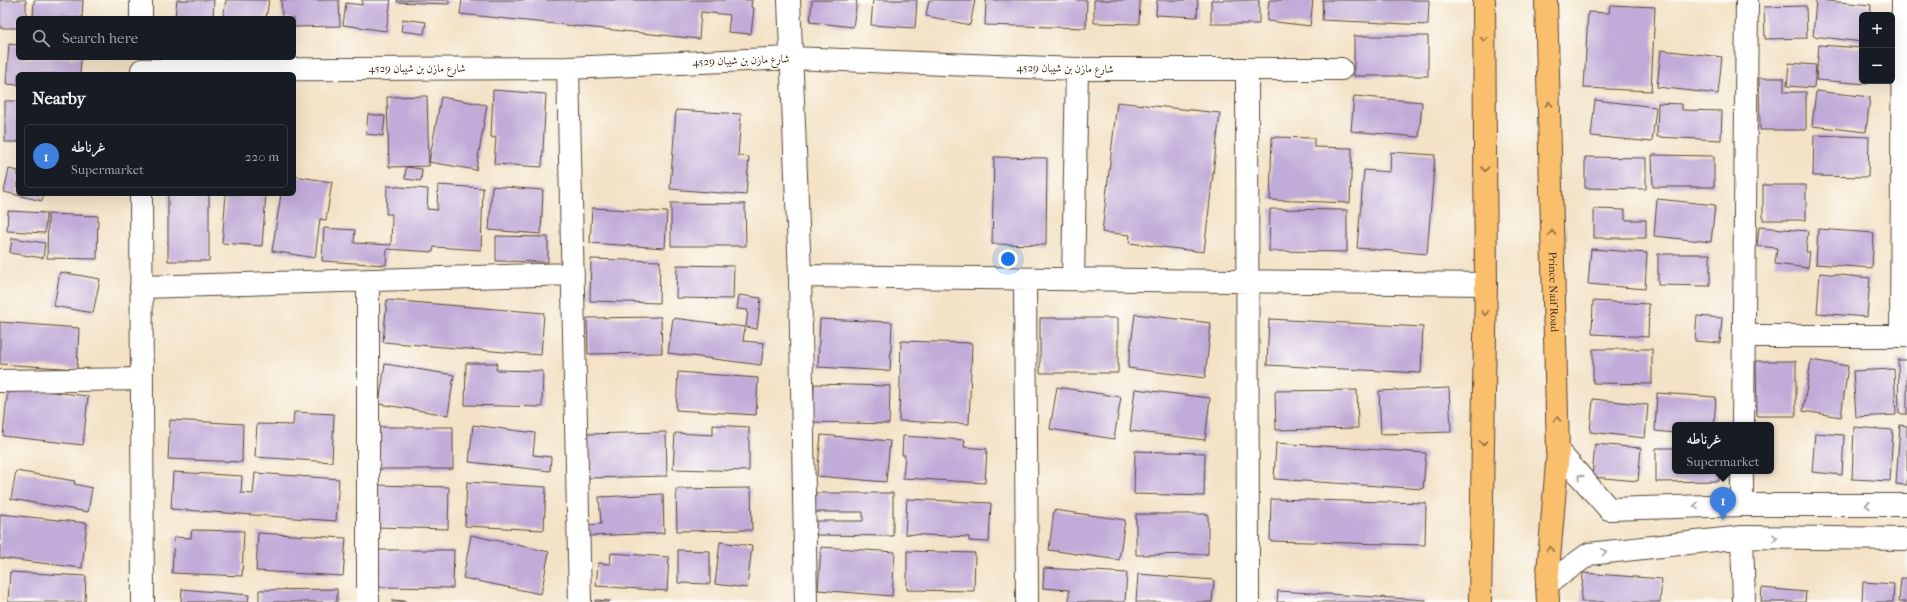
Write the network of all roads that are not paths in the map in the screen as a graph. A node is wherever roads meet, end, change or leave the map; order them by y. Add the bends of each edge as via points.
1 (141, 0) edge
2 (789, 0) edge
3 (1484, 0) edge
4 (1546, 0) edge
5 (1747, 0) edge
6 (1903, 0) edge
7 (141, 16) edge
8 (790, 58) junction
9 (141, 67) edge
10 (568, 68) junction
11 (1077, 69) junction
12 (1247, 69) junction
13 (1341, 69) dead end
14 (141, 196) edge
15 (573, 274) junction
16 (800, 276) junction
17 (1024, 279) junction
18 (1073, 279) junction
19 (368, 280) junction
20 (1248, 282) junction
21 (1486, 284) junction
22 (141, 287) junction
23 (1744, 336) junction
24 (1904, 336) edge
25 (142, 379) junction
26 (0, 381) edge
27 (1743, 422) edge
28 (1558, 451) junction
29 (1742, 474) edge
30 (1742, 505) junction
31 (1907, 505) edge
32 (1742, 537) junction
33 (1907, 539) edge
34 (1481, 560) junction
35 (1547, 596) edge
36 (143, 602) edge
37 (368, 602) edge
38 (580, 602) edge
39 (806, 602) edge
40 (1027, 602) edge
41 (1248, 602) edge
42 (1480, 602) edge
43 (1484, 602) edge
44 (1744, 602) edge

1 - 7 street
2 - 8 street
3 -> 21 main road
28 -> 4 main road, Prince Naif Road
5 - 23 street
6 - 24 street
8 - 10 street, شارع مازن بن شيبان 4529
8 - 11 street, شارع مازن بن شيبان 4529
8 - 16 street
9 - 10 street, شارع مازن بن شيبان 4529
10 - 15 street
11 - 12 street, شارع مازن بن شيبان 4529
11 - 18 street
12 - 13 street, شارع مازن بن شيبان 4529
12 - 20 street
14 - 22 street
15 - 19 street
15 - 38 street
16 - 17 street
16 - 39 street
17 - 18 street
17 - 40 street
18 - 20 street
19 - 22 street
19 - 37 street
20 - 21 street
20 - 41 street
21 -> 34 main road
22 - 25 street
23 - 24 street
23 - 27 street
25 - 26 street
25 - 36 street
30 -> 28 street via 1609,508
35 -> 28 main road, Prince Naif Road
29 - 30 street
31 -> 30 street
32 -> 33 street
35 -> 32 street via 1589,554
32 - 44 street
34 - 42 main road
34 - 43 main road

